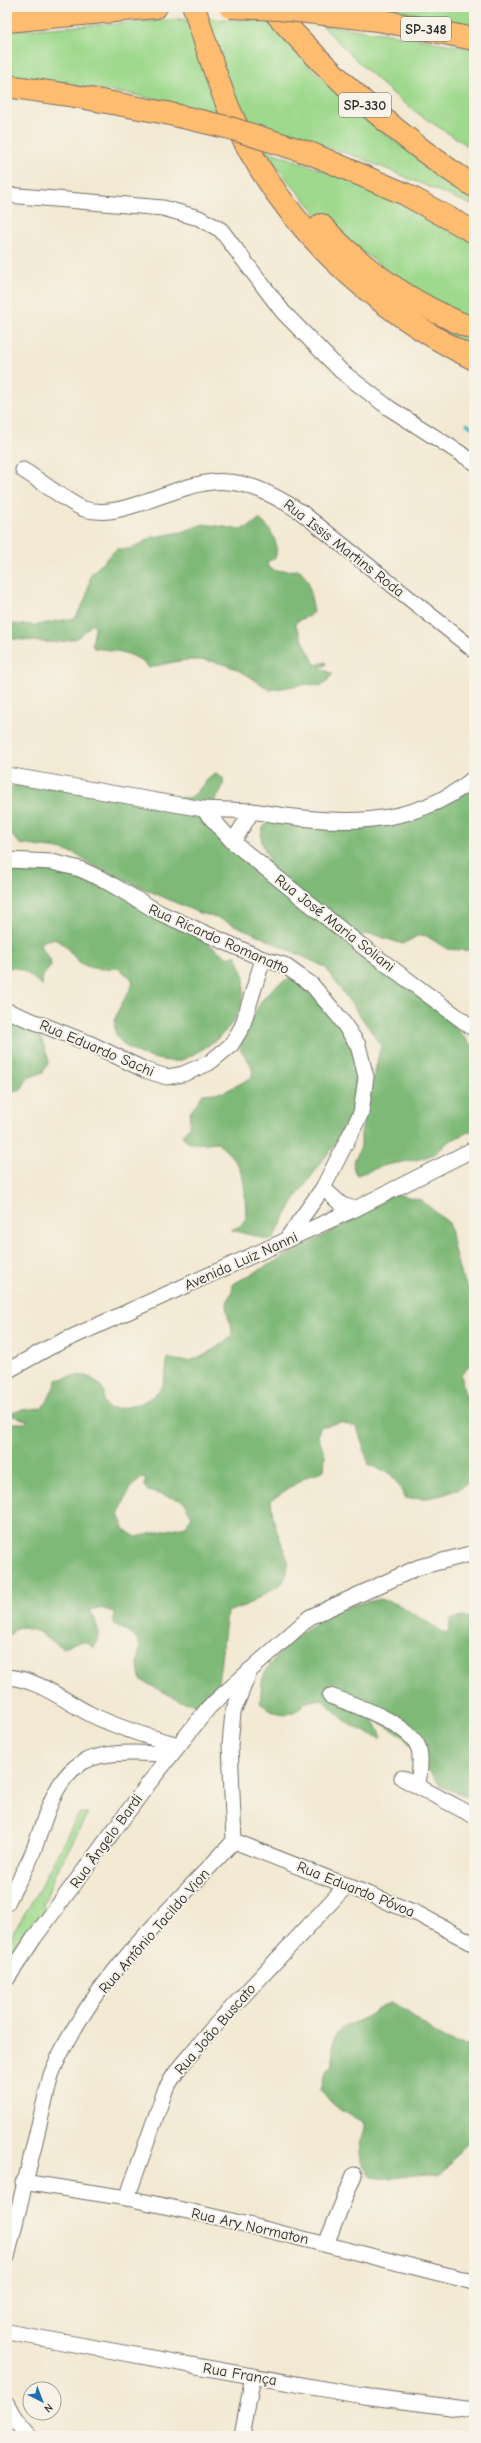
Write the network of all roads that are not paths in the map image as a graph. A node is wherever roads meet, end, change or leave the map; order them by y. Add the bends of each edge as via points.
1 (156, 7) edge
2 (194, 7) edge
3 (230, 7) edge
4 (270, 7) edge
5 (288, 7) edge
6 (7, 21) edge
7 (474, 39) edge
8 (216, 72) junction
9 (7, 86) edge
10 (310, 154) junction
11 (474, 169) edge
12 (474, 186) edge
13 (7, 195) edge
14 (474, 216) edge
15 (474, 232) edge
16 (474, 329) edge
17 (474, 358) edge
18 (474, 462) edge
19 (23, 470) dead end
20 (474, 650) edge
21 (7, 775) edge
22 (474, 778) edge
23 (203, 809) junction
24 (252, 811) junction
25 (233, 842) junction
26 (7, 860) edge
27 (263, 959) junction
28 (7, 1011) edge
29 (474, 1029) edge
30 (474, 1149) edge
31 (323, 1188) junction
32 (310, 1206) junction
33 (355, 1209) junction
34 (323, 1224) junction
35 (285, 1241) junction
36 (7, 1371) edge
37 (474, 1553) edge
38 (250, 1670) junction
39 (7, 1677) edge
40 (330, 1696) dead end
41 (209, 1707) junction
42 (233, 1712) junction
43 (175, 1750) junction
44 (402, 1778) dead end
45 (418, 1786) junction
46 (474, 1816) edge
47 (234, 1841) junction
48 (347, 1886) junction
49 (7, 1903) edge
50 (474, 1944) edge
51 (7, 1979) edge
52 (354, 2175) dead end
53 (23, 2182) junction
54 (127, 2198) junction
55 (9, 2234) edge
56 (326, 2244) junction
57 (7, 2257) edge
58 (474, 2282) edge
59 (7, 2332) edge
60 (253, 2376) junction
61 (7, 2404) edge
62 (474, 2410) edge
63 (29, 2436) edge
64 (242, 2436) edge

1 - 6 highway
2 - 8 highway
3 - 7 highway, SP-348, bridge via 280,9 378,20
4 - 12 highway, SP-330 via 313,55 366,106 424,152
5 - 11 highway, SP-330 via 344,67 382,101 415,128
8 - 16 highway via 243,126 265,159 303,206 341,245 409,298
8 - 17 highway via 232,117 249,150 279,196 316,242 366,291 414,326
9 - 10 highway, bridge via 166,113 230,128
10 - 14 highway via 395,181
10 - 15 highway via 405,194
13 - 18 street via 163,208 199,218 221,230 283,312 341,371 389,408
19 - 20 street, Rua Issis Martins Roda via 84,509 103,512 122,510 194,484 213,481 244,483 272,493 301,512
21 - 23 street
22 - 24 street via 434,802 407,813 382,819 334,821
23 - 24 street
23 - 25 street, Rua José Maria Soliani
24 - 25 street
25 - 29 street, Rua José Maria Soliani via 358,943
26 - 27 street, Rua Ricardo Romanatto via 52,862 80,869 160,913
27 - 28 street, Rua Eduardo Sachi via 242,1027 231,1045 209,1063 183,1074 167,1077 145,1070 91,1044
27 - 31 street, Rua Ricardo Romanatto via 284,965 312,985 340,1018 358,1045 366,1077 361,1113
30 - 33 street, Avenida Luiz Nanni
31 - 32 street, Rua Ricardo Romanatto
31 - 33 street via 342,1205
32 - 34 street
32 - 35 street, Rua Ricardo Romanatto
33 - 34 street, Avenida Luiz Nanni
34 - 35 street, Avenida Luiz Nanni
35 - 36 street, Avenida Luiz Nanni via 50,1347
37 - 38 street, Rua Ângelo Bardi via 418,1567 310,1617
38 - 41 street, Rua Ângelo Bardi
38 - 42 street
39 - 43 street via 19,1678 44,1688 91,1714
40 - 45 street via 378,1714 410,1737 418,1747 420,1758
41 - 42 street
41 - 43 street, Rua Ângelo Bardi
42 - 47 street via 230,1744
43 - 49 street via 105,1755 83,1762 65,1776 30,1858
43 - 51 street, Rua Ângelo Bardi via 34,1938
44 - 45 street
45 - 46 street
47 - 48 street, Rua Eduardo Póvoa
47 - 53 street, Rua Antônio Tacildo Vion via 137,1946 76,2024 60,2052 51,2075
48 - 50 street, Rua Eduardo Póvoa via 418,1914
48 - 54 street, Rua João Buscato via 211,2030 179,2068 166,2088
52 - 56 street
53 - 54 street, Rua Ary Normaton
53 - 55 street, Rua Antônio Tacildo Vion
54 - 56 street, Rua Ary Normaton
55 - 57 street, Rua Antônio Tacildo Vion
56 - 58 street, Rua Ary Normaton
59 - 60 street, Rua França
60 - 62 street, Rua França via 363,2396
60 - 64 street
61 - 63 street via 16,2421

